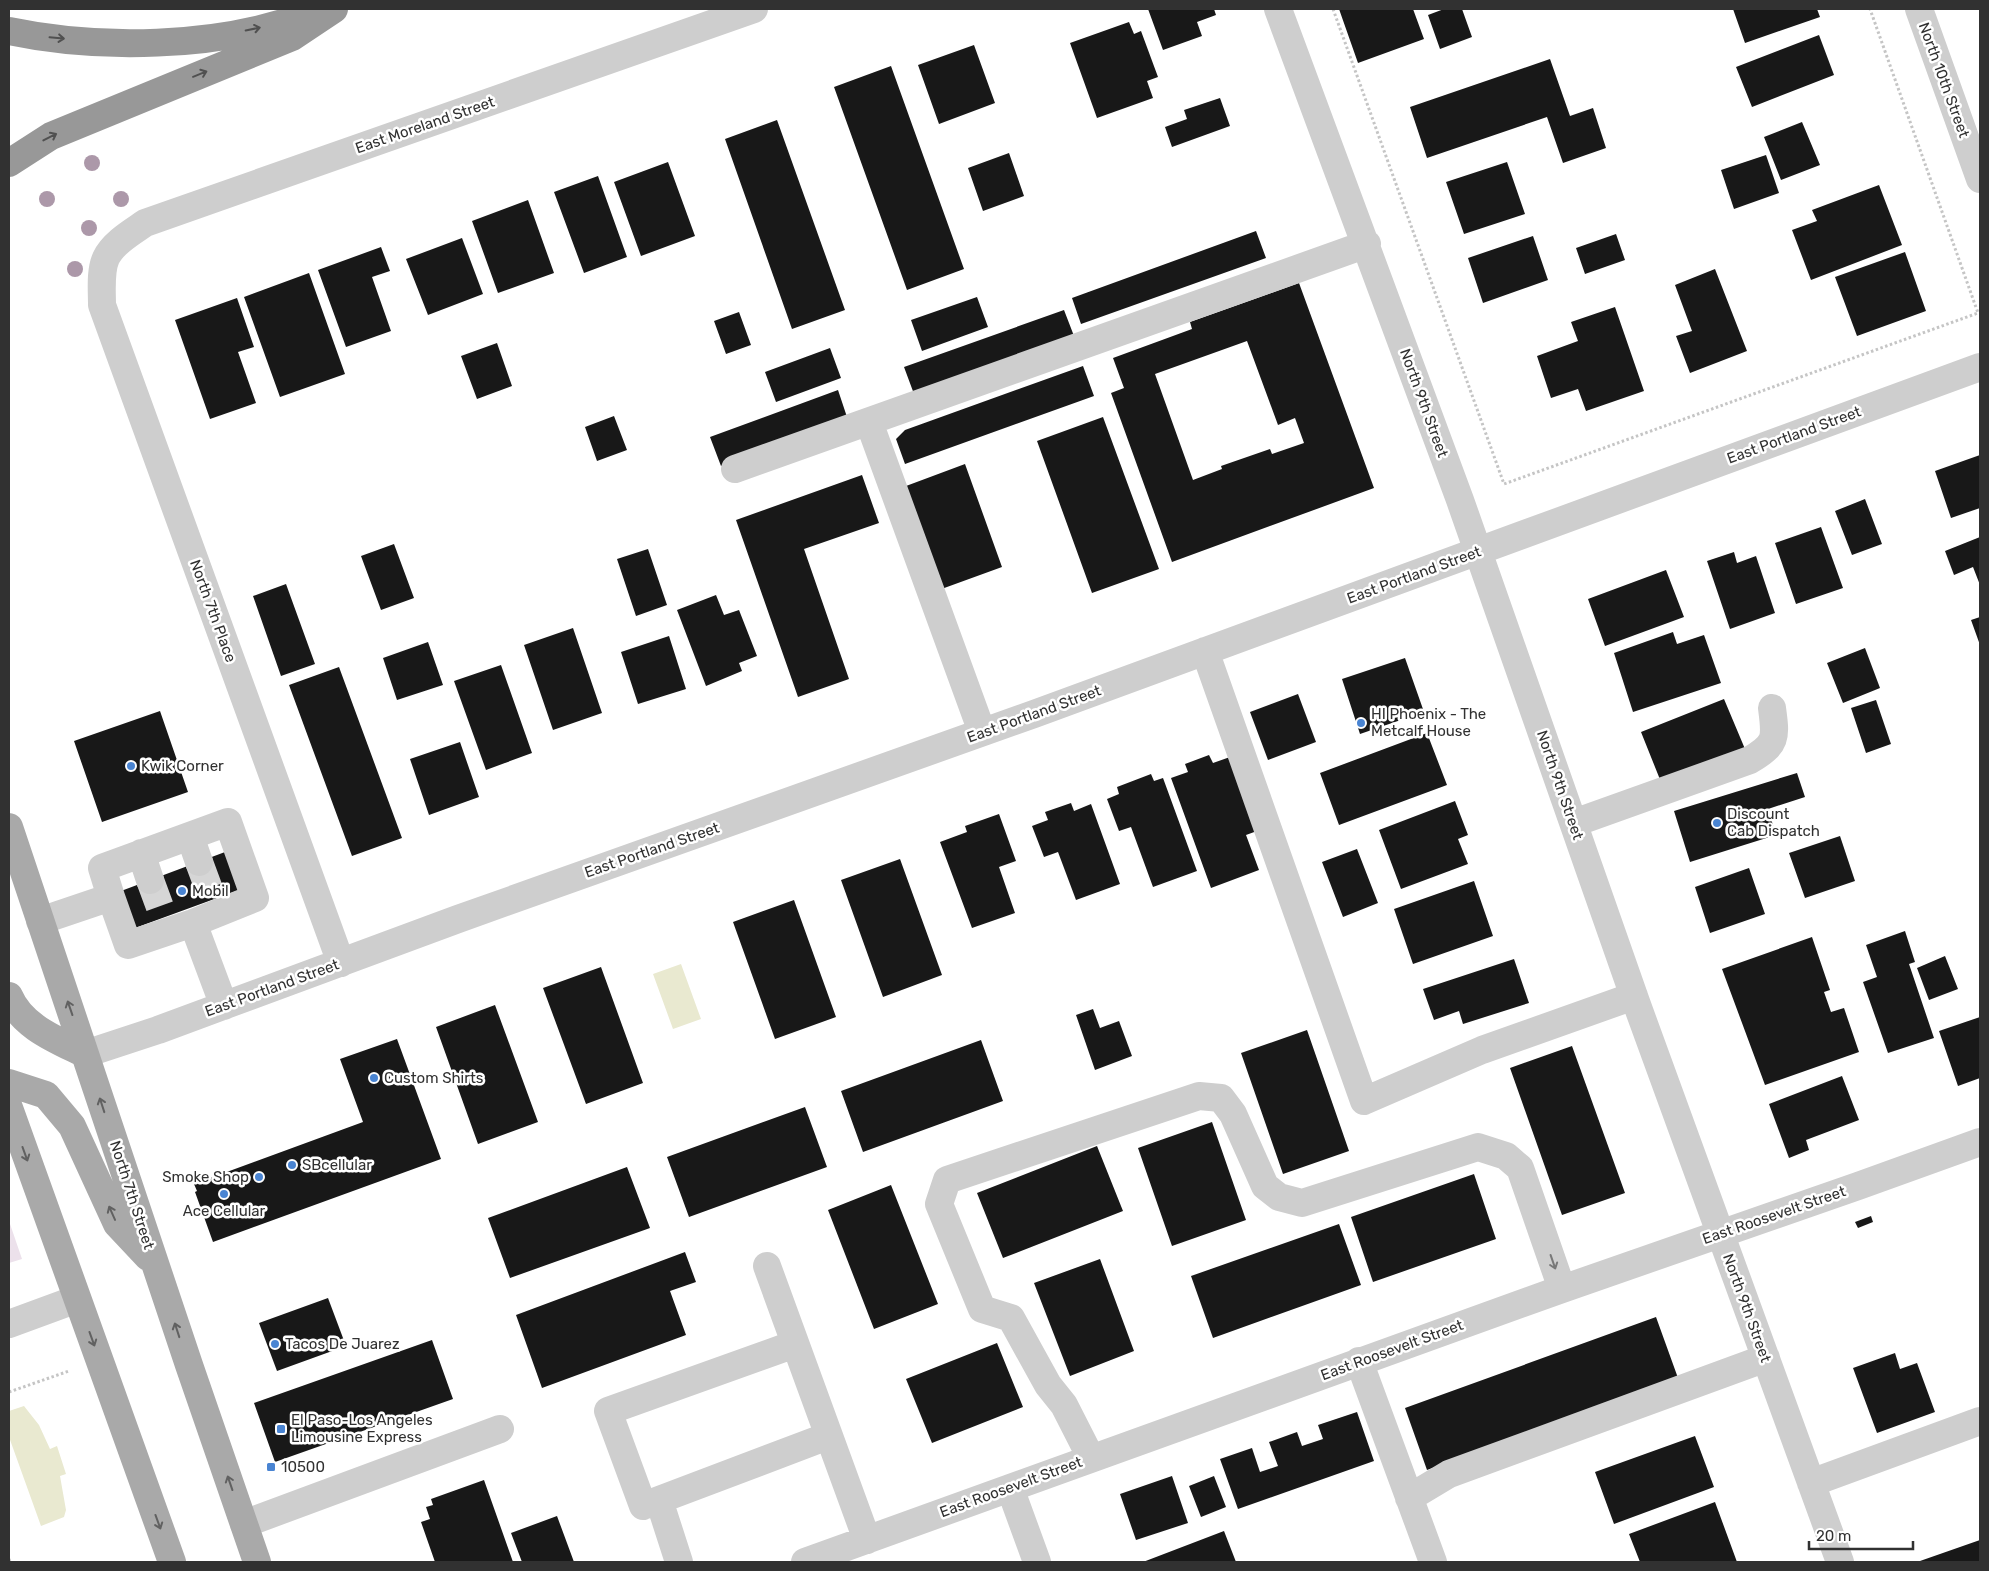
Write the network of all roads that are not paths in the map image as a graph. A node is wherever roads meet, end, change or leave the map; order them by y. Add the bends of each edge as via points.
1 (323, 9) edge
2 (334, 9) edge
3 (754, 9) edge
4 (1278, 9) edge
5 (1919, 9) edge
6 (9, 31) edge
7 (9, 162) edge
8 (1980, 179) edge
9 (1367, 244) junction
10 (106, 257) joint
11 (1980, 367) edge
12 (869, 422) junction
13 (735, 469) dead end
14 (1478, 551) junction
15 (1205, 651) junction
16 (1772, 708) dead end
17 (982, 732) junction
18 (1574, 823) junction
19 (9, 827) edge
20 (190, 836) junction
21 (141, 853) junction
22 (199, 862) tunnel mouth
23 (150, 880) tunnel mouth
24 (111, 897) junction
25 (40, 921) junction
26 (175, 924) junction
27 (340, 963) junction
28 (9, 996) edge
29 (1634, 996) junction
30 (224, 1006) junction
31 (85, 1054) junction
32 (9, 1084) edge
33 (9, 1108) edge
34 (1980, 1142) edge
35 (1720, 1234) junction
36 (154, 1263) junction
37 (767, 1266) dead end
38 (1562, 1289) junction
39 (77, 1299) junction
40 (9, 1324) edge
41 (795, 1344) junction
42 (1766, 1358) junction
43 (1359, 1362) junction
44 (1980, 1421) edge
45 (500, 1429) dead end
46 (828, 1436) junction
47 (1091, 1458) junction
48 (1811, 1483) junction
49 (1010, 1488) junction
50 (1409, 1498) junction
51 (659, 1500) junction
52 (244, 1524) junction
53 (867, 1540) junction
54 (172, 1562) edge
55 (257, 1562) edge
56 (679, 1562) edge
57 (805, 1562) edge
58 (1037, 1562) edge
59 (1433, 1562) edge
60 (1840, 1562) edge

6 -> 1 highway via 98,42 156,42 221,36 289,21
7 -> 2 highway via 51,136 292,37
3 - 10 street, East Moreland Street via 145,223
4 - 9 street, North 9th Street
5 - 8 street, North 10th Street
9 - 12 street
9 - 14 street, North 9th Street
10 - 27 street, North 7th Place via 102,305
11 - 14 street, East Portland Street
12 - 13 street
12 - 17 street
14 - 15 street, East Portland Street
14 - 18 street, North 9th Street
15 - 17 street, East Portland Street
15 - 29 street via 1364,1101 1482,1050
16 - 18 street via 1775,732 1767,749 1750,760
17 - 27 street, East Portland Street
18 - 29 street, North 9th Street
19 - 25 main road, North 7th Street
20 - 21 street
20 - 22 street
20 - 26 street via 228,822 255,898 216,906
21 - 23 street
21 - 24 street via 102,868
24 - 25 street
24 - 26 street via 128,945
31 -> 25 main road, North 7th Street
26 - 30 street
27 - 30 street, East Portland Street
28 - 31 main road via 12,1005 40,1032
29 - 35 street, North 9th Street
30 - 31 street, East Portland Street
36 -> 31 main road, North 7th Street
36 -> 32 main road via 117,1224 72,1126 46,1096
33 -> 39 main road
34 - 35 street, East Roosevelt Street
35 - 38 street, East Roosevelt Street
35 - 42 street, North 9th Street
52 -> 36 main road, North 7th Street
37 - 41 street
38 - 43 street, East Roosevelt Street
47 -> 38 street via 1064,1404 1048,1385 1011,1318 982,1309 939,1204 947,1180 1199,1096 1221,1098 1233,1114 1265,1186 1279,1197 1302,1203 1478,1147 1506,1156 1520,1168
39 - 40 street
39 -> 54 main road
41 - 46 street
41 - 51 street via 608,1411 643,1506
42 - 48 street, North 9th Street
42 - 50 street via 1449,1474
43 - 47 street, East Roosevelt Street
43 - 50 street
44 - 48 street
45 - 52 street
46 - 51 street
46 - 53 street
47 - 49 street, East Roosevelt Street
48 - 60 street, North 9th Street
49 - 53 street, East Roosevelt Street
49 - 58 street
50 - 59 street
51 - 56 street
52 - 55 main road, North 7th Street
53 - 57 street, East Roosevelt Street

